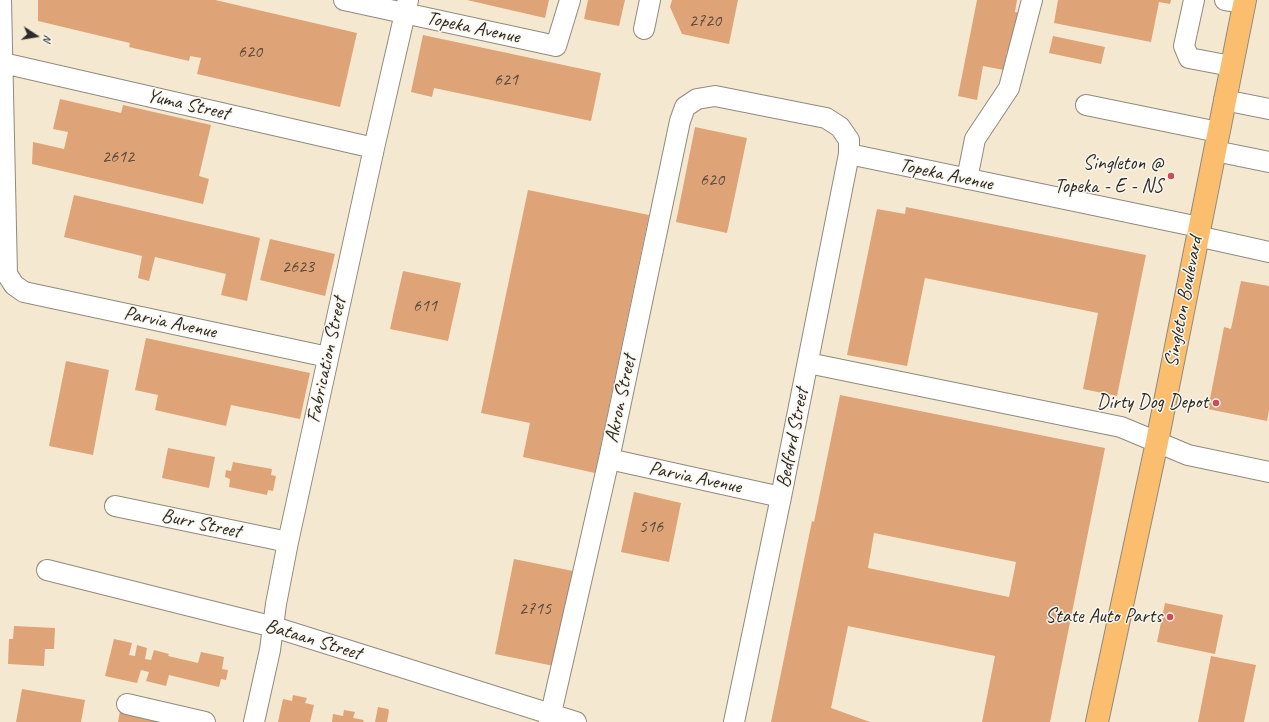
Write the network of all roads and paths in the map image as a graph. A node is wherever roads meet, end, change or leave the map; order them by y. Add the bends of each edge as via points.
1 (1, 0) edge
2 (344, 0) edge
3 (570, 0) edge
4 (650, 0) edge
5 (1032, 0) edge
6 (1194, 0) edge
7 (1238, 1) edge
8 (406, 7) edge
9 (644, 29) dead end
10 (3, 63) junction
11 (1231, 66) junction
12 (1224, 100) junction
13 (1086, 106) dead end
14 (1269, 109) edge
15 (1216, 142) junction
16 (374, 148) junction
17 (849, 154) junction
18 (1269, 162) edge
19 (966, 179) junction
20 (1198, 231) junction
21 (1269, 252) edge
22 (328, 357) junction
23 (808, 363) junction
24 (1157, 442) junction
25 (609, 459) junction
26 (1269, 472) edge
27 (781, 497) junction
28 (115, 506) dead end
29 (288, 542) junction
30 (47, 570) dead end
31 (274, 627) junction
32 (126, 704) dead end
33 (550, 718) edge
34 (203, 722) edge
35 (254, 722) edge
36 (576, 722) edge
37 (734, 722) edge
38 (1097, 722) edge

1 - 10 street
2 - 8 street, Topeka Avenue
3 - 8 street, Topeka Avenue via 556,46
4 - 9 street
5 - 19 street via 1009,88 975,140
6 - 11 street via 1184,46 1189,58
7 - 11 main road, Singleton Boulevard
8 - 16 street, Fabrication Street
10 - 16 street, Yuma Street
10 - 22 street, Parvia Avenue via 7,274 14,285 24,292
11 - 12 main road, Singleton Boulevard
12 - 14 street
12 - 15 main road, Singleton Boulevard
13 - 15 street
15 - 18 street
15 - 20 main road, Singleton Boulevard
16 - 22 street, Fabrication Street
17 - 19 street, Topeka Avenue
17 - 23 street, Bedford Street
17 - 25 street, Akron Street via 849,140 840,128 826,118 715,96 697,99 685,107 680,120
19 - 20 street, Topeka Avenue
20 - 21 street, Topeka Avenue
20 - 24 main road, Singleton Boulevard
22 - 29 street, Fabrication Street
23 - 24 street via 1121,426
23 - 27 street, Bedford Street
24 - 26 street via 1188,456
24 - 38 main road, Singleton Boulevard
25 - 27 street, Parvia Avenue
25 - 33 street, Akron Street
27 - 37 street, Bedford Street
28 - 29 street, Burr Street
29 - 31 street, Fabrication Street
30 - 31 street, Bataan Street
31 - 33 street, Bataan Street
31 - 35 street, Fabrication Street
32 - 34 street
33 - 36 street, Bataan Street

